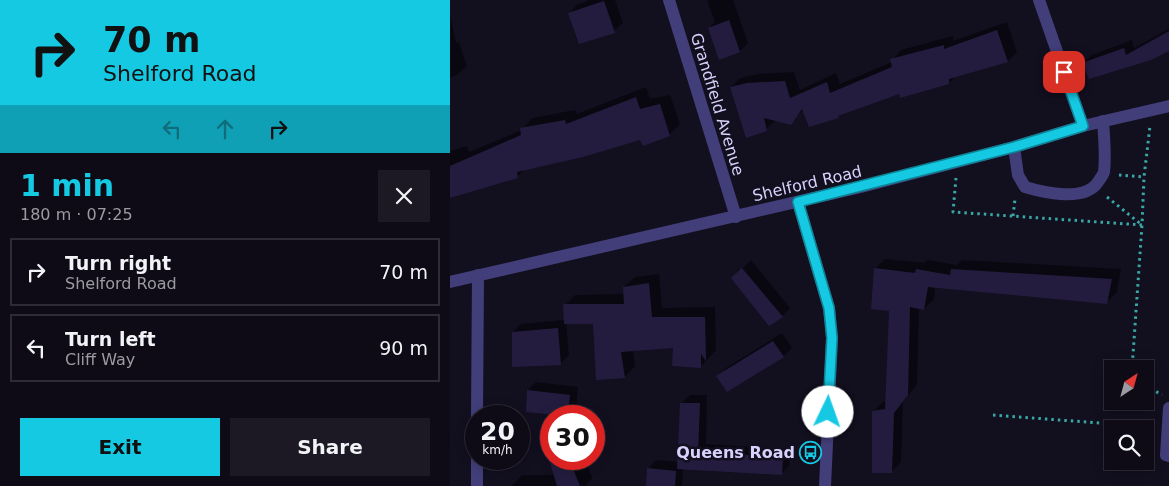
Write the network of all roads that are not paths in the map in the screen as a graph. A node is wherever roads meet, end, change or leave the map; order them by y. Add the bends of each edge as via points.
1 (669, 0) edge
2 (1040, 0) edge
3 (1169, 106) edge
4 (1103, 121) junction
5 (1083, 126) junction
6 (1014, 147) junction
7 (798, 202) junction
8 (736, 217) junction
9 (478, 275) junction
10 (450, 282) edge
11 (477, 405) edge
12 (1169, 408) edge
13 (1169, 456) edge
14 (477, 470) edge
15 (477, 486) edge
16 (825, 486) edge

1 - 8 street, Grandfield Avenue
2 - 5 street
3 - 4 street, Shelford Road
4 - 5 street, Shelford Road
4 - 6 street via 1104,174 1095,187 1085,193 1039,191 1025,187 1018,175
5 - 6 street, Shelford Road
6 - 7 street, Shelford Road
7 - 8 street, Shelford Road
7 - 16 street via 829,308 832,338
8 - 9 street, Shelford Road
9 - 10 street, Shelford Road
9 - 11 street
12 - 13 street via 1166,456
14 - 15 street

